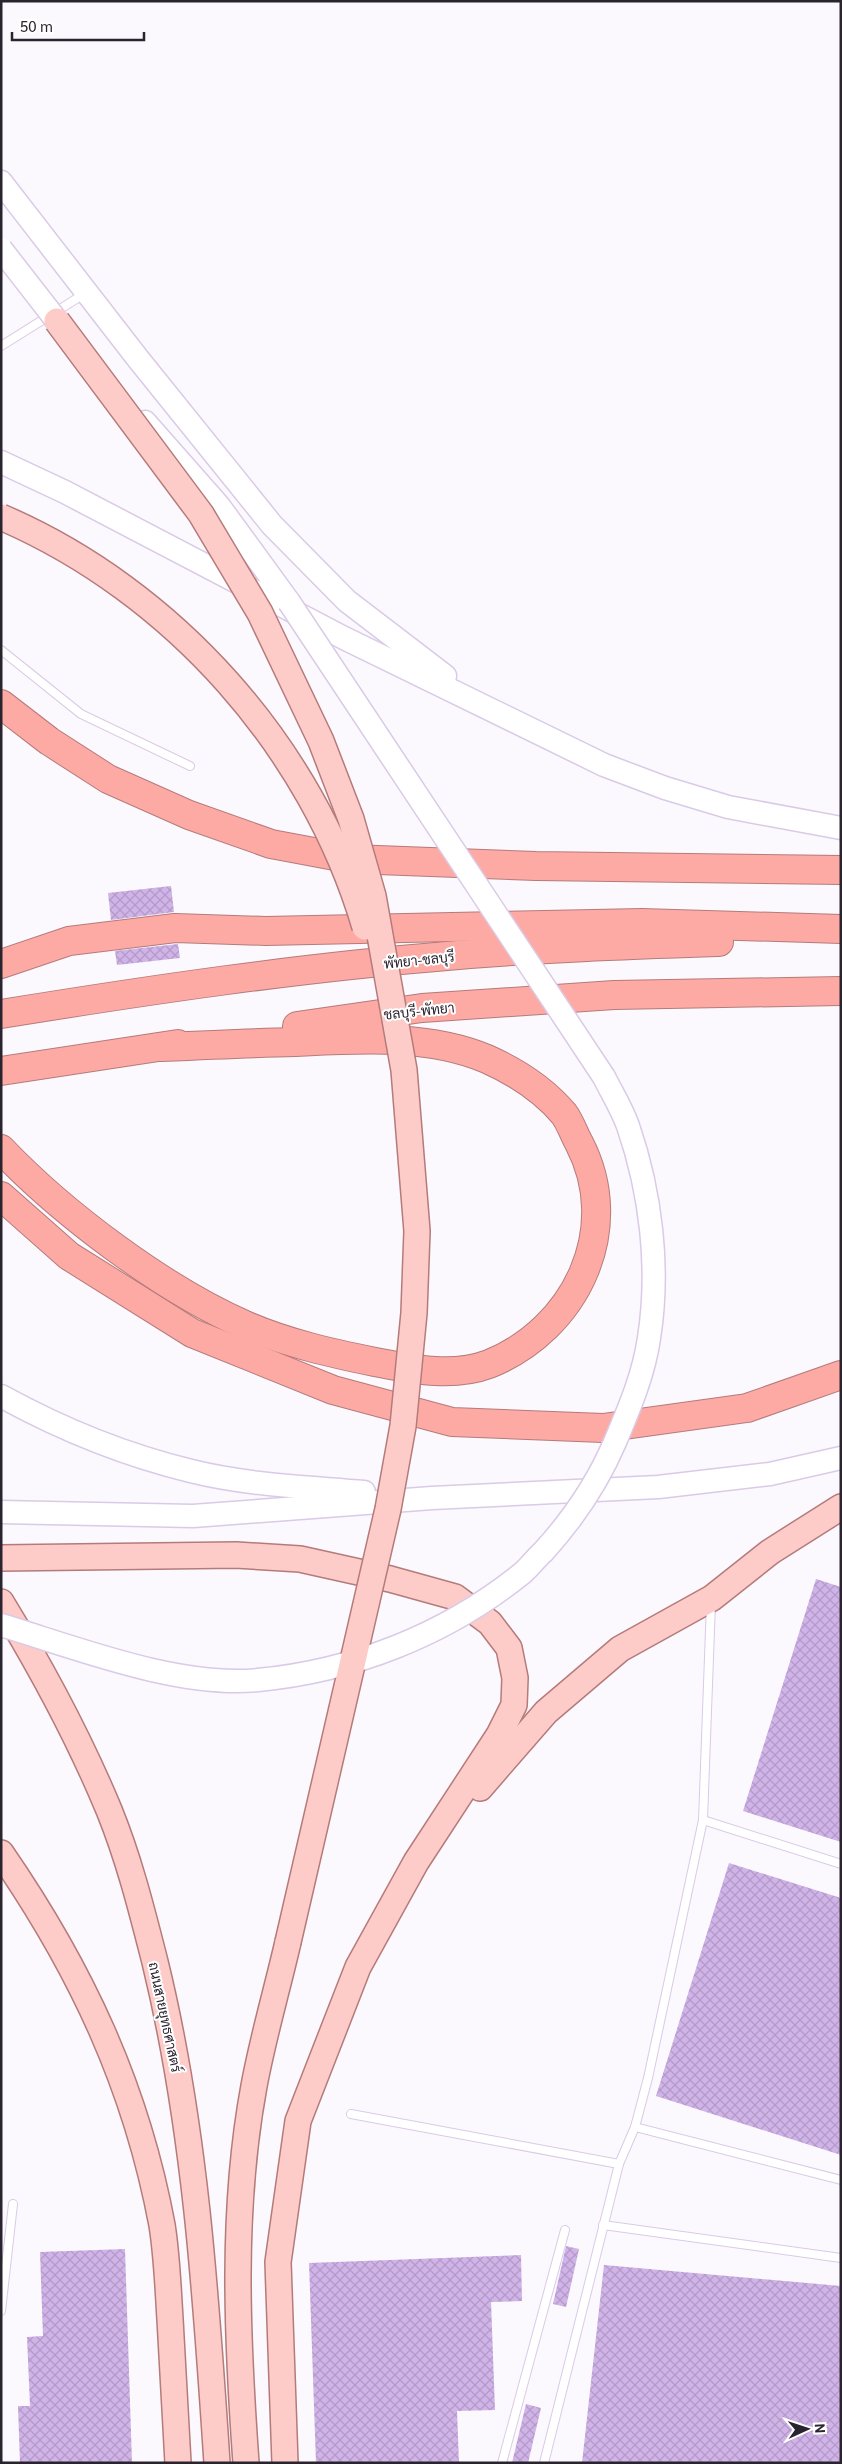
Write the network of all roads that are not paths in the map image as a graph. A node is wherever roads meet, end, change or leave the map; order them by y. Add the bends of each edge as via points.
1 (1, 182) edge
2 (1, 249) edge
3 (86, 292) junction
4 (57, 321) junction
5 (1, 346) edge
6 (1, 462) edge
7 (1, 517) edge
8 (1, 650) edge
9 (1, 704) edge
10 (484, 706) junction
11 (190, 766) dead end
12 (841, 828) edge
13 (841, 870) edge
14 (841, 929) edge
15 (841, 937) edge
16 (1, 964) edge
17 (841, 991) edge
18 (1, 1014) edge
19 (161, 1047) junction
20 (404, 1070) junction
21 (2, 1071) edge
22 (1, 1149) edge
23 (1, 1196) edge
24 (841, 1375) edge
25 (1, 1396) edge
26 (841, 1458) edge
27 (432, 1498) junction
28 (841, 1507) edge
29 (1, 1512) edge
30 (1, 1558) edge
31 (712, 1598) junction
32 (1, 1602) edge
33 (1, 1626) edge
34 (703, 1820) junction
35 (1, 1853) edge
36 (416, 1862) junction
37 (841, 1864) edge
38 (351, 2114) dead end
39 (635, 2128) junction
40 (619, 2164) junction
41 (841, 2180) edge
42 (12, 2204) dead end
43 (603, 2225) junction
44 (565, 2230) dead end
45 (841, 2258) edge
46 (1, 2311) edge
47 (178, 2463) edge
48 (217, 2463) edge
49 (246, 2463) edge
50 (285, 2463) edge
51 (502, 2463) edge
52 (544, 2463) edge

1 - 3 main road
2 - 4 main road, bridge
3 - 5 lane
3 - 10 main road via 272,525 347,600
4 - 20 main road, bridge via 201,514 260,613 321,741 351,819 373,896
4 - 33 main road, bridge via 219,506 289,602 604,1077 627,1124 644,1182 653,1290 649,1339 635,1395 605,1466 571,1522 522,1574 454,1621 389,1651 317,1672 256,1680 202,1679 140,1666
6 - 10 main road
7 - 20 main road, bridge via 80,557 187,639 237,693 286,758 325,826 357,901
8 - 11 lane via 81,714
9 - 13 highway via 49,741 108,779 189,815 271,844 351,858 536,866
10 - 12 main road via 604,765 665,788 728,807
14 - 16 highway via 642,923 266,931 175,928 69,941
15 - 18 highway, พัทยา-ชลบุรี via 546,948 446,956 179,986
17 - 19 highway, ชลบุรี-พัทยา via 614,995 422,1008
19 - 21 highway, ชลบุรี-พัทยา
19 - 22 highway via 361,1039 431,1044 484,1058 529,1080 565,1116 588,1160 597,1210 589,1261 566,1306 531,1342 487,1365 437,1373 321,1351 246,1325 175,1287 94,1231
20 - 49 main road, bridge via 417,1231 414,1313 403,1426 388,1509 254,2086 242,2182 238,2248 239,2356
23 - 24 highway via 69,1256 192,1333 333,1390 452,1422 603,1428 747,1408
25 - 27 main road via 90,1439 191,1471 272,1484
26 - 27 main road via 770,1474 658,1487
27 - 29 main road via 193,1516
28 - 31 main road via 770,1552
30 - 36 main road via 236,1555 300,1559 455,1597 490,1623 508,1648 515,1678 514,1705 499,1735
31 - 34 lane
31 - 36 main road via 620,1649 546,1712
32 - 48 main road, ถนนสายยุทธศาสตร์ via 72,1728 110,1812 143,1914 167,2013 187,2120
34 - 37 lane
34 - 39 lane
35 - 47 main road via 37,1906 70,1964 108,2040 135,2116 162,2227
36 - 50 main road via 358,1967 298,2121 278,2262
38 - 40 lane
39 - 40 lane
39 - 41 lane
40 - 43 lane
42 - 46 lane
43 - 45 lane
43 - 52 lane
44 - 51 lane

